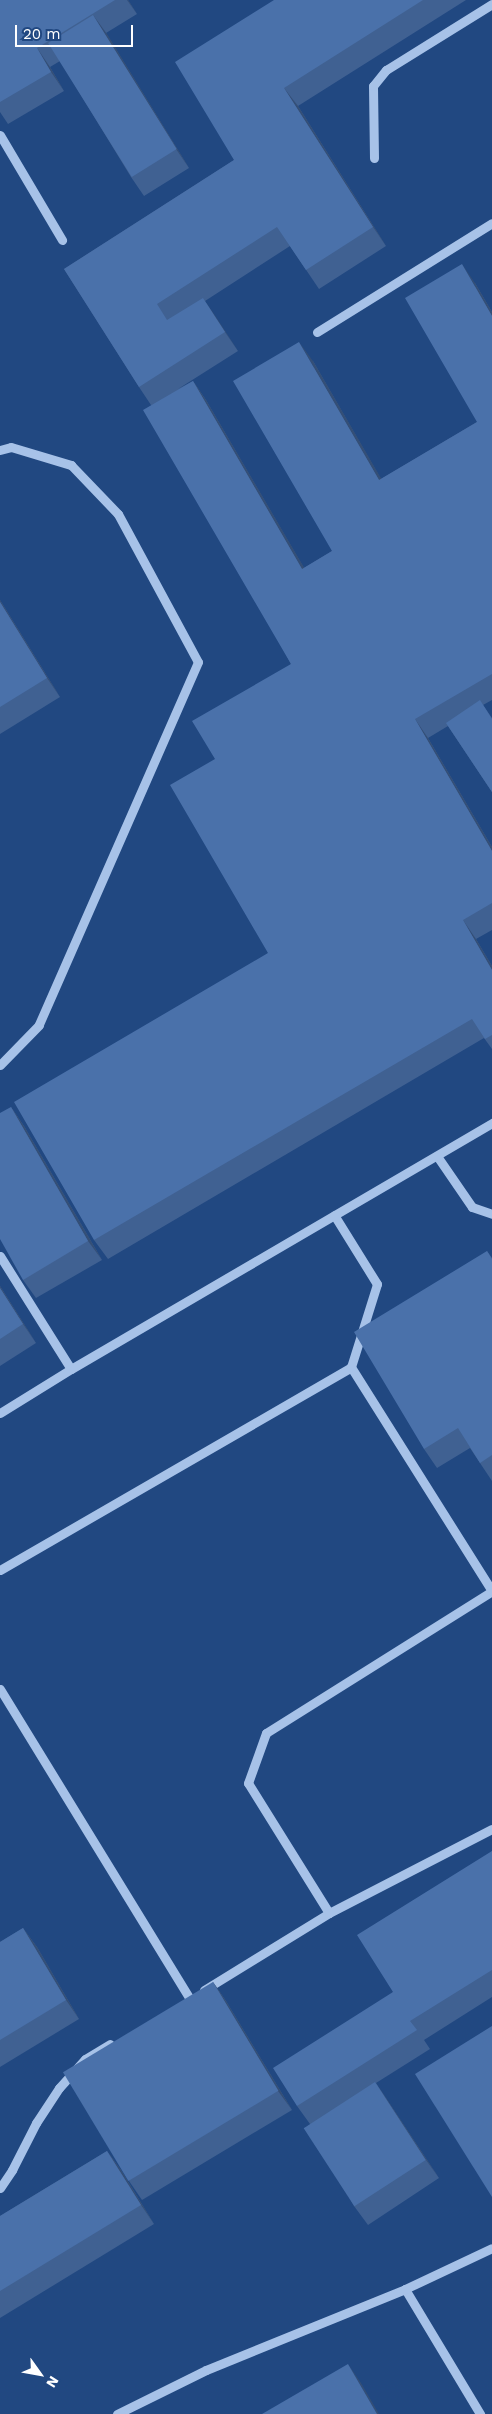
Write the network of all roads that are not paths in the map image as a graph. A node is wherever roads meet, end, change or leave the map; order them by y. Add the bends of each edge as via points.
1 (492, 4) edge
2 (0, 135) edge
3 (374, 158) dead end
4 (492, 223) edge
5 (62, 240) dead end
6 (317, 332) dead end
7 (0, 450) edge
8 (0, 1065) edge
9 (492, 1123) edge
10 (437, 1156) junction
11 (492, 1214) edge
12 (334, 1215) junction
13 (0, 1256) edge
14 (351, 1366) junction
15 (72, 1369) junction
16 (0, 1413) edge
17 (0, 1570) edge
18 (492, 1590) edge
19 (0, 1690) edge
20 (492, 1829) edge
21 (329, 1913) junction
22 (118, 2040) edge
23 (0, 2188) edge
24 (492, 2248) edge
25 (405, 2289) junction
26 (117, 2414) edge
27 (480, 2414) edge

1 - 3 street via 386,70 373,86
2 - 5 street
4 - 6 street
7 - 8 street via 11,447 71,465 118,514 198,662 38,1025
9 - 10 street
10 - 11 street via 472,1207
10 - 12 street
12 - 14 street via 377,1284
12 - 15 street
13 - 15 street
14 - 17 street
14 - 18 street
15 - 16 street
18 - 21 street via 266,1734 248,1782
19 - 21 street via 185,2000
20 - 21 street
22 - 23 street via 86,2059 60,2088 36,2123
24 - 25 street
25 - 26 street via 206,2370
25 - 27 street

